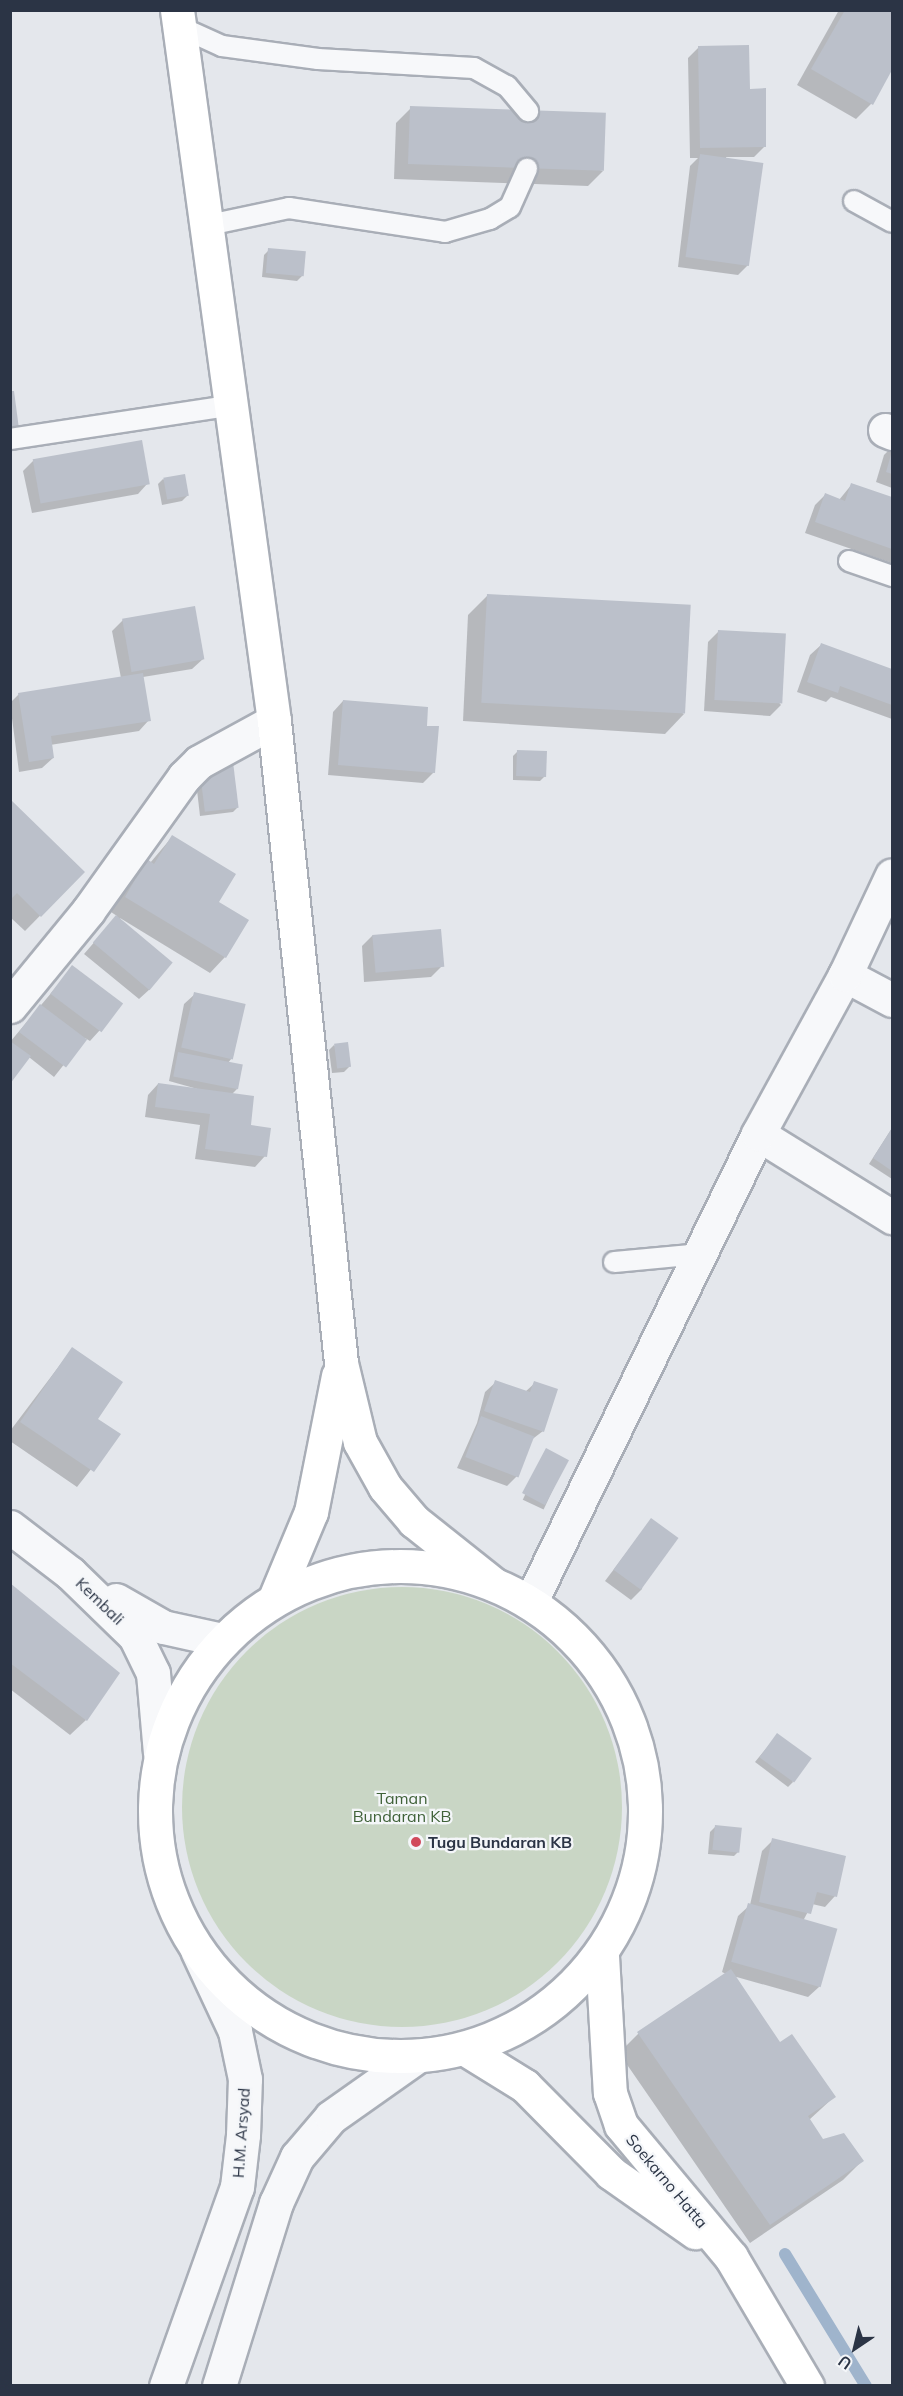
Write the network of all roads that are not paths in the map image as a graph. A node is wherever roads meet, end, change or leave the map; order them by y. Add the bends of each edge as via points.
1 (177, 18) edge
2 (528, 111) dead end
3 (527, 168) dead end
4 (854, 201) dead end
5 (892, 222) edge
6 (204, 226) junction
7 (229, 406) junction
8 (10, 439) edge
9 (849, 561) dead end
10 (892, 576) edge
11 (274, 721) junction
12 (892, 875) edge
13 (845, 975) junction
14 (892, 1000) edge
15 (10, 1006) edge
16 (758, 1134) junction
17 (892, 1217) edge
18 (700, 1254) junction
19 (614, 1262) dead end
20 (341, 1363) junction
21 (10, 1527) edge
22 (70, 1573) junction
23 (492, 1583) junction
24 (275, 1598) junction
25 (530, 1603) junction
26 (222, 1640) junction
27 (160, 1753) junction
28 (197, 1950) junction
29 (602, 1956) junction
30 (467, 2050) junction
31 (416, 2058) junction
32 (731, 2257) junction
33 (166, 2385) edge
34 (219, 2385) edge
35 (807, 2385) edge

1 - 2 lane via 222,46 318,59 474,68 507,86
1 - 6 main road
3 - 6 lane via 510,207 490,219 445,232 289,208
4 - 5 lane
6 - 7 main road
7 - 8 lane
7 - 11 main road
9 - 10 lane
11 - 15 street via 199,762 184,777 87,911
11 - 20 main road
12 - 13 street
13 - 14 street
13 - 16 street
16 - 17 street
16 - 18 street
18 - 19 lane
18 - 25 street
20 - 23 main road via 360,1442 385,1487 414,1521
20 - 24 main road via 311,1512
21 - 22 street
22 - 26 street, Kembali via 153,1623
22 - 27 street, Kembali via 120,1620 145,1652 157,1691
23 - 24 main road via 438,1568 382,1565 326,1576
23 - 25 main road
24 - 26 main road
25 - 29 main road via 591,1656 632,1726 647,1804 639,1873
26 - 27 main road via 183,1692
27 - 28 main road via 154,1822 166,1889
28 - 31 main road via 239,1998 292,2032 352,2053
28 - 33 street, H.M. Arsyad via 235,2031 245,2079 243,2135 237,2187
29 - 30 main road via 564,1997 546,2010 518,2029
29 - 32 main road, Soekarno Hatta via 610,2093 621,2125
30 - 31 main road
30 - 32 main road, Soekarno Hatta via 525,2086 610,2173
31 - 34 street via 331,2117 297,2157 276,2203
32 - 35 main road, Soekarno Hatta

